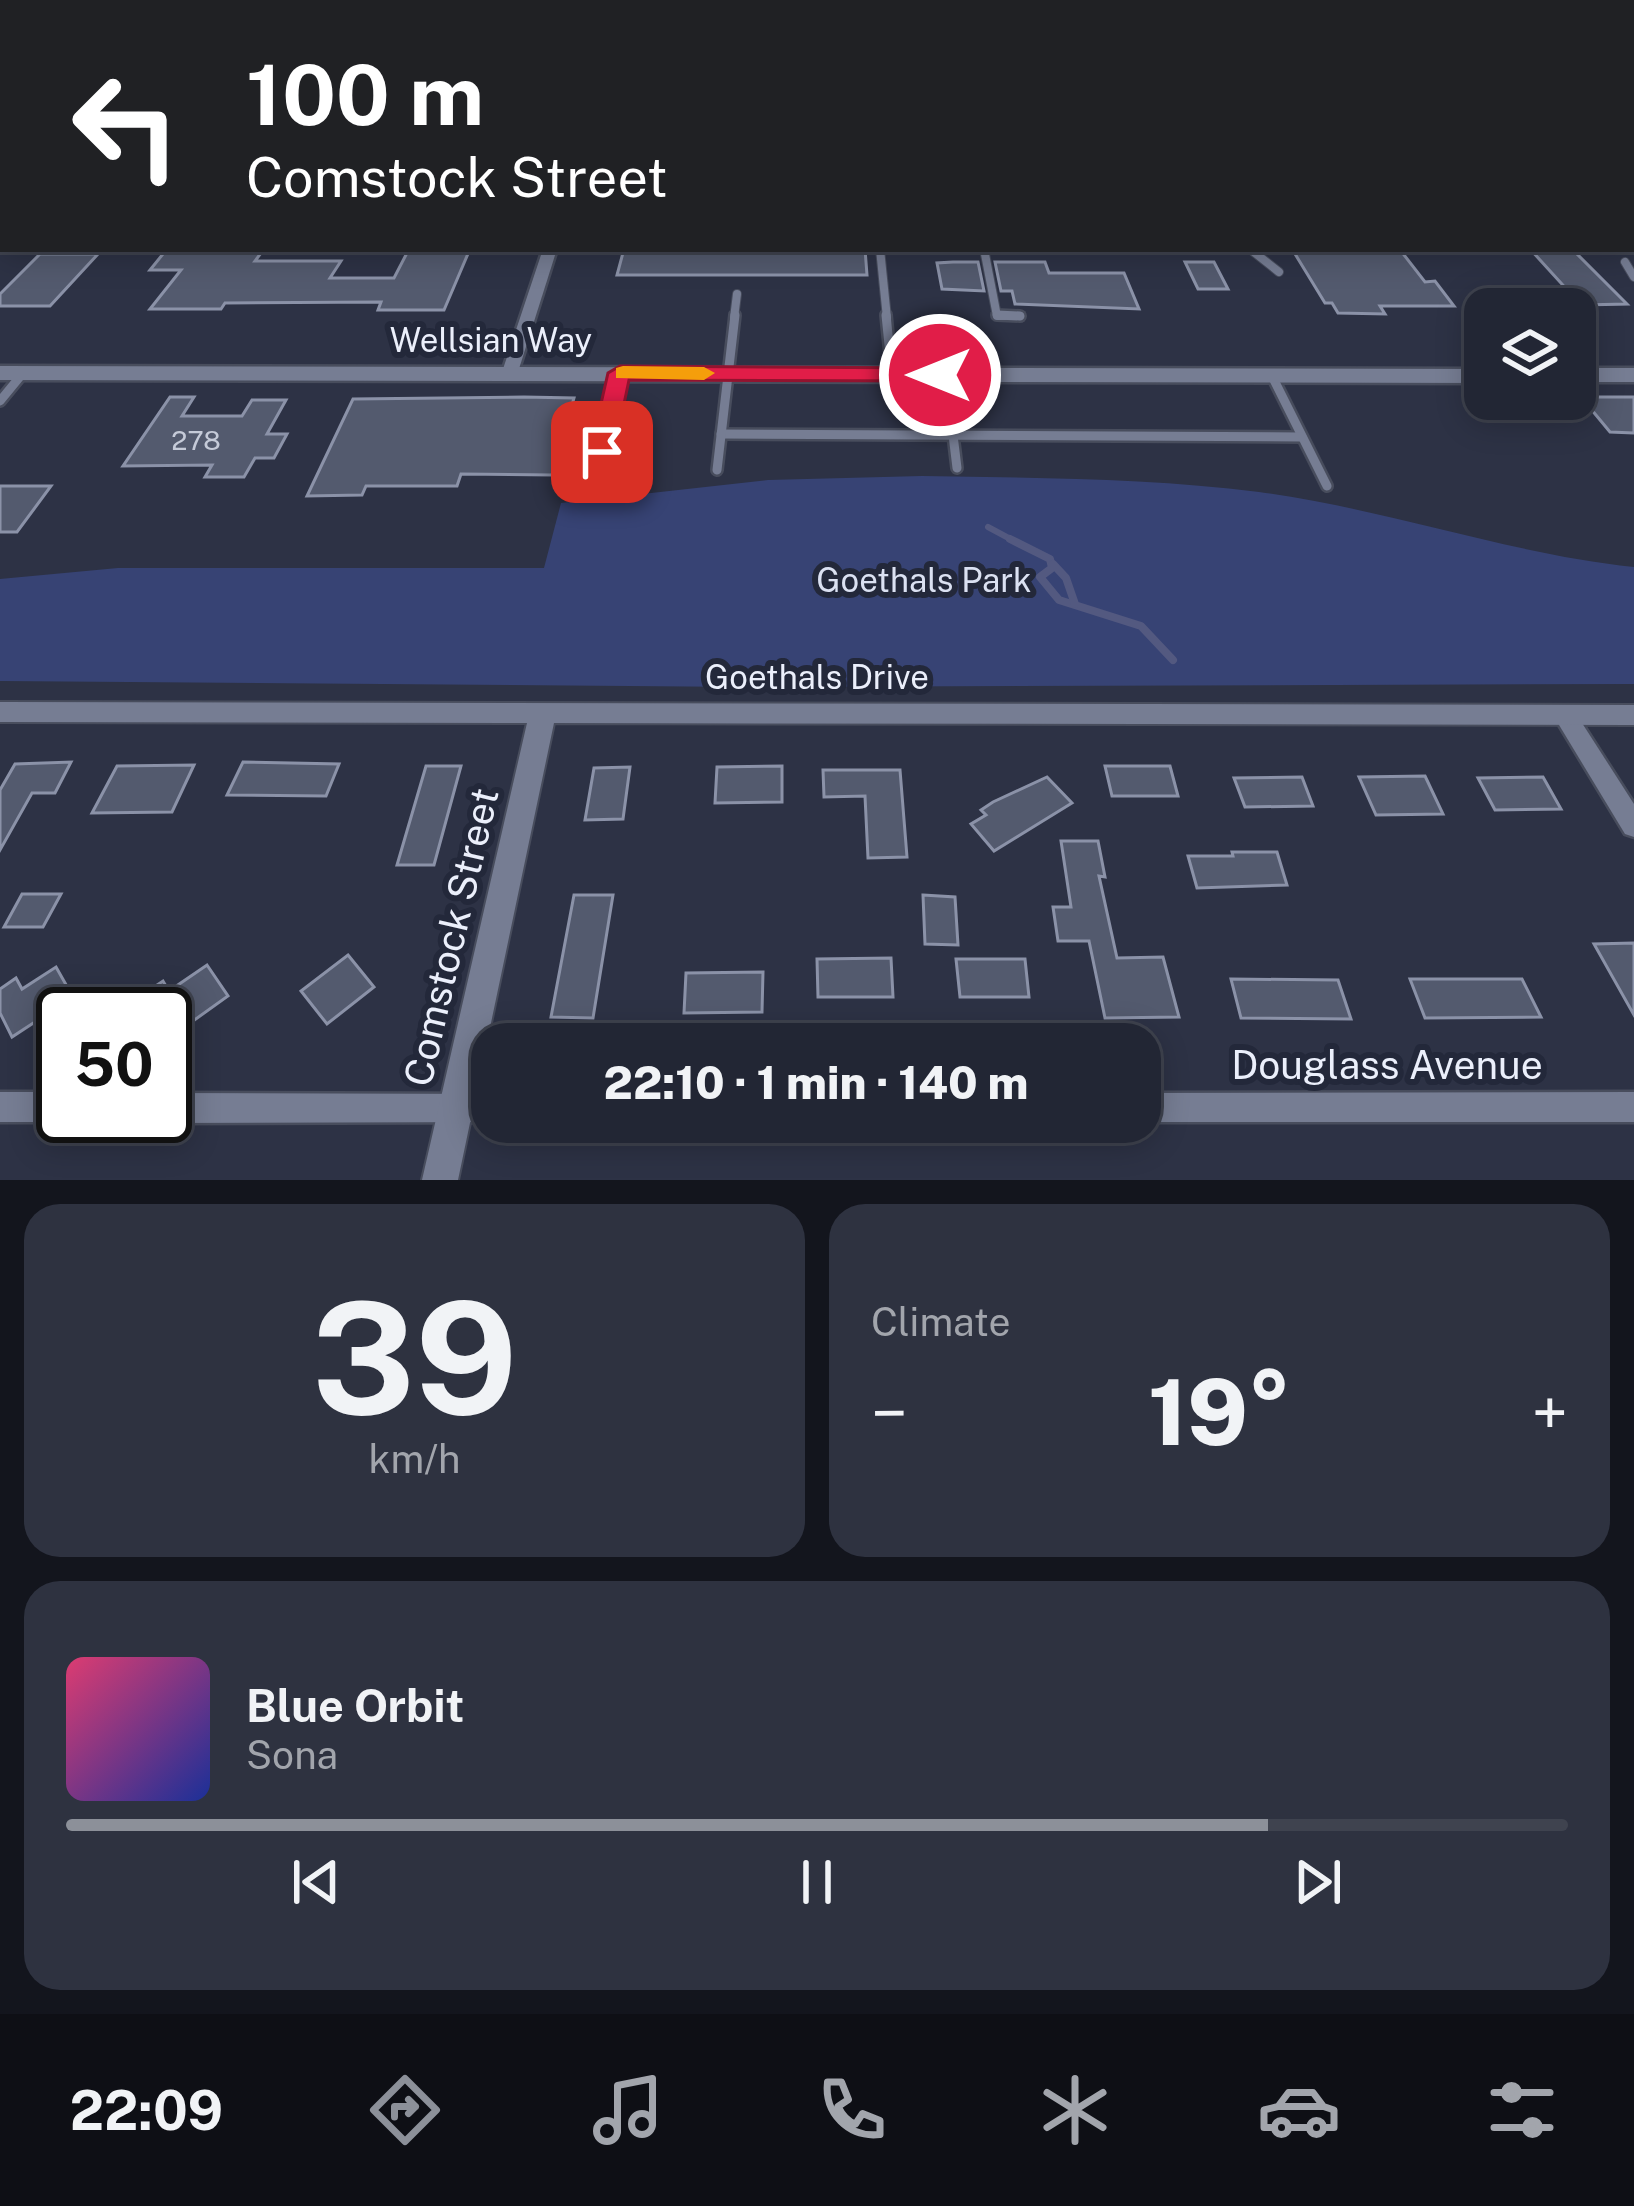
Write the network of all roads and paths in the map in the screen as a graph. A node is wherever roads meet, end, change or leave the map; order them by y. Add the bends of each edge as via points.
1 (549, 252) edge
2 (880, 252) edge
3 (985, 252) edge
4 (1252, 252) edge
5 (1625, 262) dead end
6 (1279, 272) dead end
7 (1634, 277) edge
8 (737, 294) dead end
9 (1020, 316) dead end
10 (510, 372) junction
11 (1596, 372) edge
12 (12, 373) edge
13 (620, 373) junction
14 (727, 374) junction
15 (892, 374) junction
16 (1634, 375) edge
17 (1272, 376) junction
18 (1464, 376) edge
19 (0, 401) edge
20 (721, 434) junction
21 (952, 435) junction
22 (1302, 436) junction
23 (957, 468) dead end
24 (717, 470) dead end
25 (1327, 486) dead end
26 (593, 491) dead end
27 (0, 712) edge
28 (543, 712) junction
29 (1565, 715) junction
30 (1634, 715) edge
31 (1634, 826) edge
32 (0, 1107) edge
33 (36, 1107) edge
34 (1634, 1107) edge
35 (192, 1108) edge
36 (455, 1108) junction
37 (471, 1108) edge
38 (1161, 1108) edge
39 (440, 1180) edge

1 - 10 street
2 - 15 lane
3 - 9 lane via 997,316
4 - 6 lane
5 - 7 lane
8 - 14 lane
10 - 12 main road, Wellsian Way
10 - 13 main road, Wellsian Way
11 - 16 main road
12 - 19 lane
13 - 14 main road, Wellsian Way
13 - 26 street
14 - 15 main road, Wellsian Way
14 - 20 lane
15 - 17 main road, Wellsian Way
17 - 18 main road, Wellsian Way
17 - 22 lane
20 - 21 lane
20 - 24 lane
21 - 22 lane
21 - 23 lane
22 - 25 lane
27 - 28 street, Goethals Drive
28 - 29 street, Goethals Drive
28 - 36 street, Comstock Street
29 - 30 street, Goethals Drive
29 - 31 street
32 - 33 street
34 - 38 street, Douglass Avenue
35 - 36 street
36 - 37 street
36 - 39 street, Comstock Street

